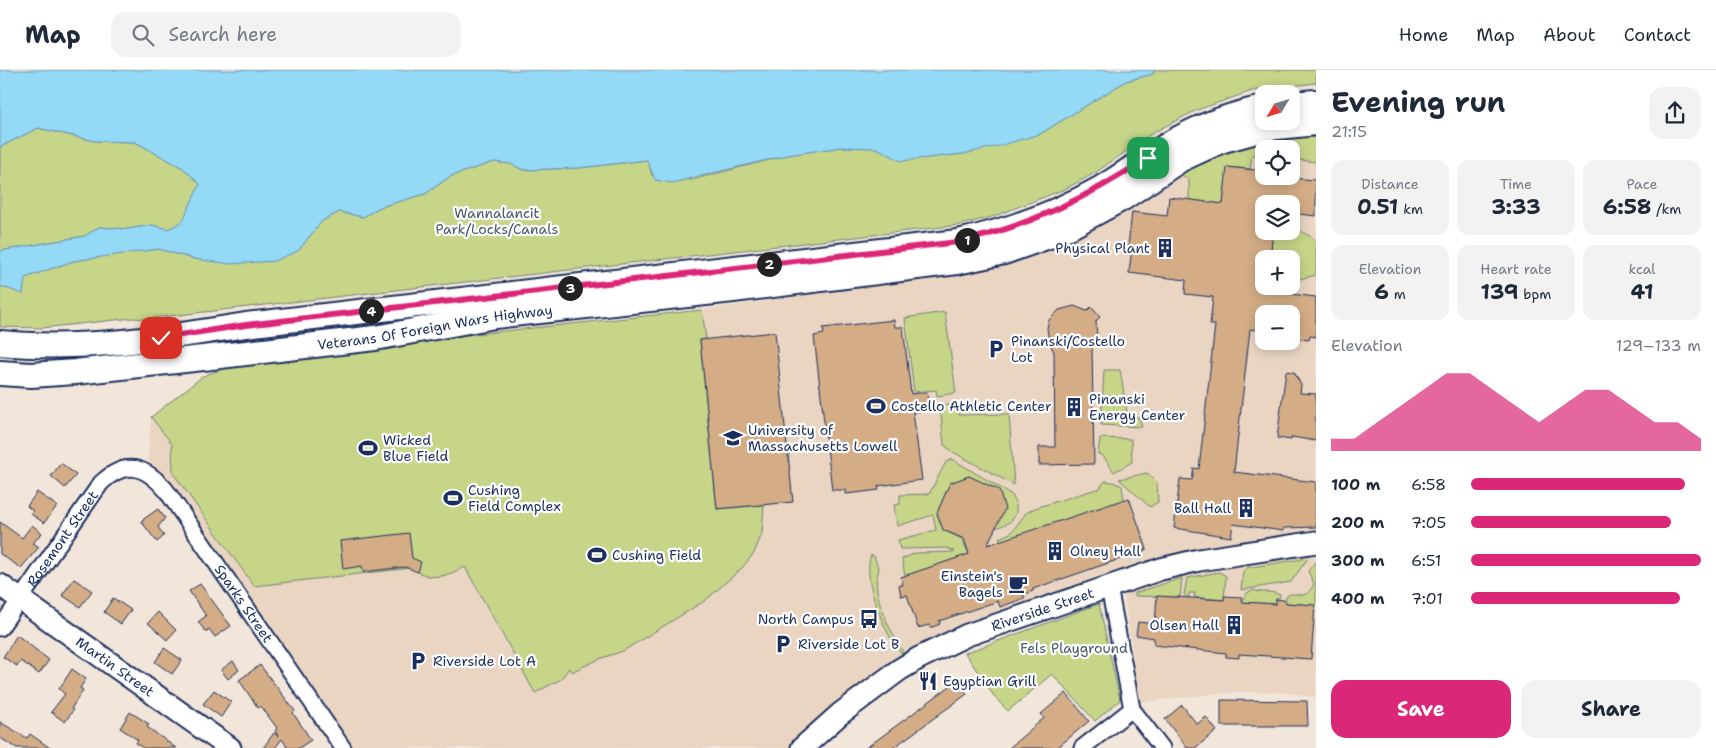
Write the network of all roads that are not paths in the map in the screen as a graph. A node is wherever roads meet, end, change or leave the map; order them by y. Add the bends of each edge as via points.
1 (1316, 102) edge
2 (1300, 103) edge
3 (1255, 110) edge
4 (1316, 124) edge
5 (0, 343) edge
6 (0, 373) edge
7 (137, 468) joint
8 (1316, 542) edge
9 (0, 585) edge
10 (1109, 587) junction
11 (21, 600) junction
12 (0, 628) edge
13 (1132, 709) junction
14 (230, 748) edge
15 (343, 748) edge
16 (802, 748) edge
17 (1082, 748) edge
18 (1162, 748) edge

1 - 2 main road
3 - 5 main road, Veterans Of Foreign Wars Highway via 1194,131 1100,189 1052,213 958,242 246,325 161,338 46,345
4 - 6 main road, Veterans Of Foreign Wars Highway via 1268,128 1220,141 1181,158 1123,198 1076,224 1022,246 957,262 495,316 375,338 155,364 31,375
7 - 11 street, Rosemont Street via 111,473 102,482
7 - 15 street, Sparks Street via 154,476 166,490
8 - 10 main road, Riverside Street via 1199,560
9 - 11 main road, Martin Street
10 - 13 street
10 - 16 main road, Riverside Street via 967,635 919,658 840,714
11 - 12 street, Rosemont Street
11 - 14 main road, Martin Street
13 - 17 street
13 - 18 street

